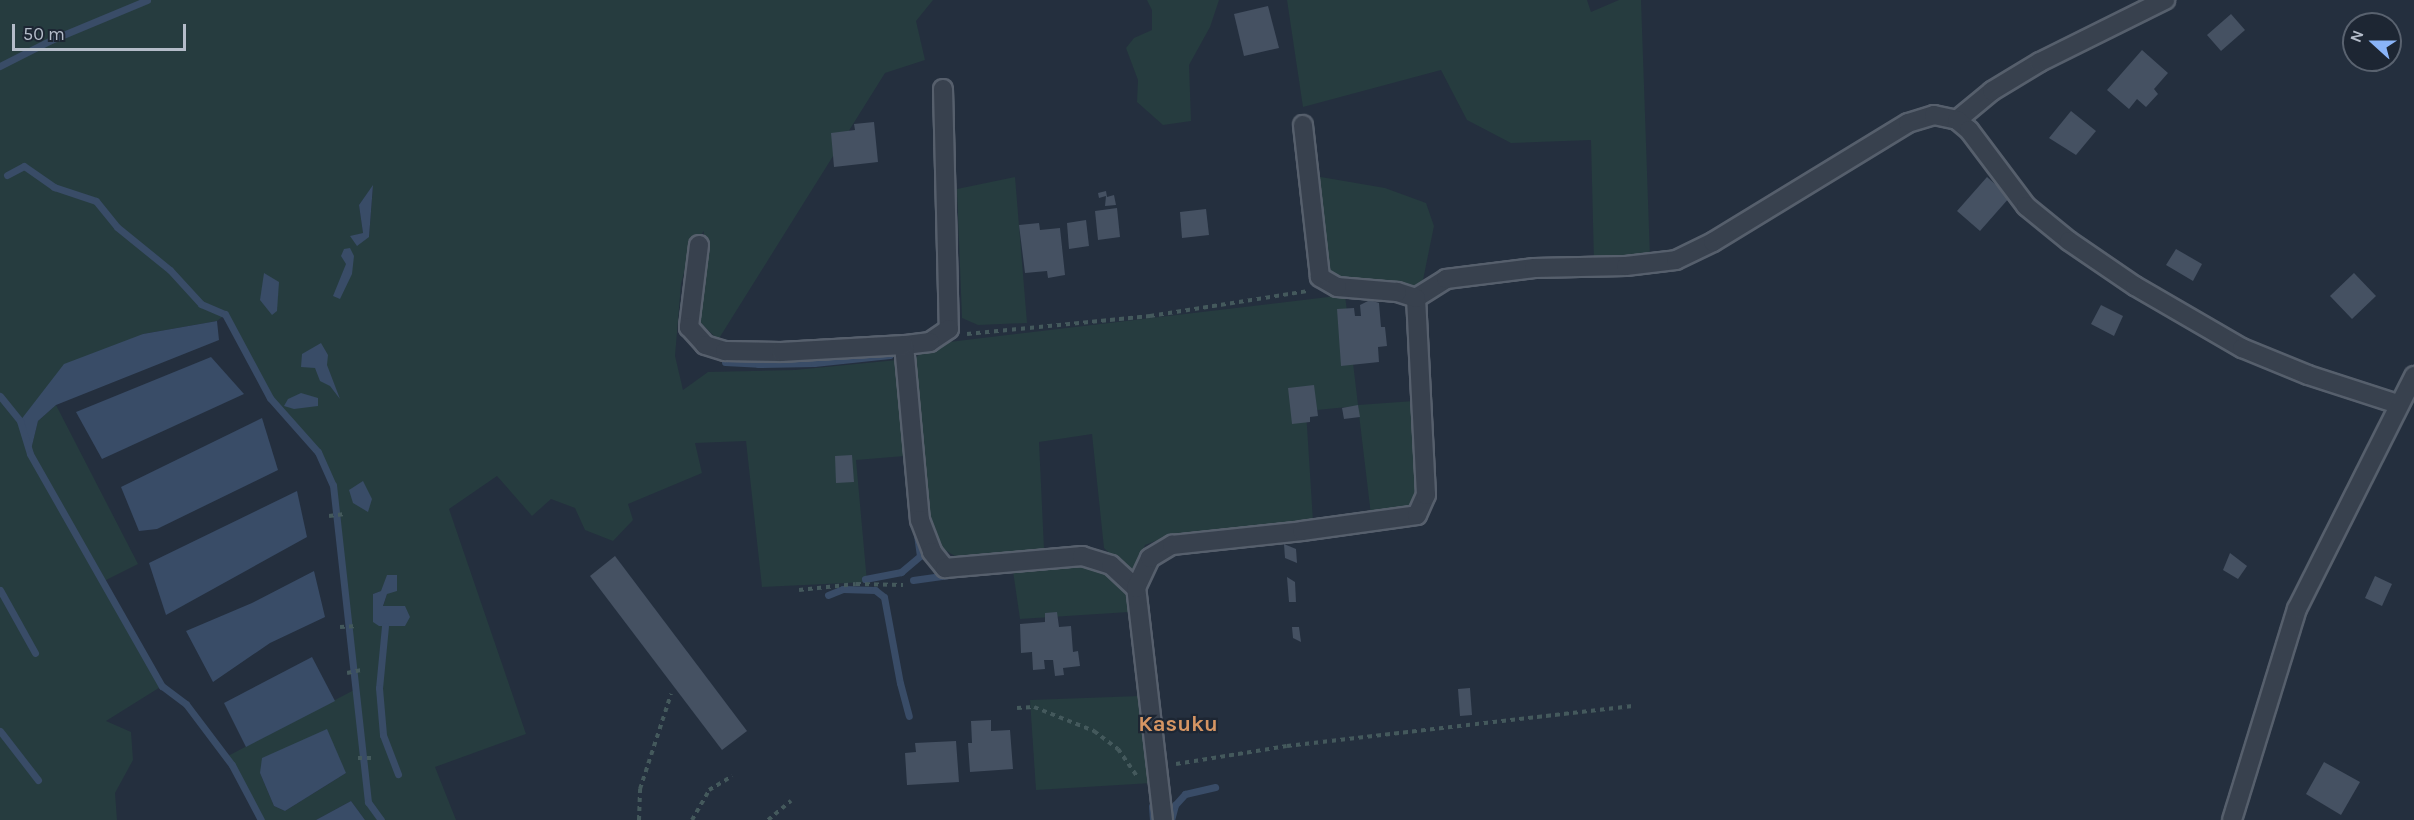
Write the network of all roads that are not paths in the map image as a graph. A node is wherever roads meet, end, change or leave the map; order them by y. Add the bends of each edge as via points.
1 (2165, 0) edge
2 (943, 89) dead end
3 (1957, 120) junction
4 (1303, 125) dead end
5 (699, 245) dead end
6 (1416, 298) junction
7 (904, 345) junction
8 (2414, 376) edge
9 (2398, 404) junction
10 (1136, 588) junction
11 (1163, 820) edge
12 (2232, 820) edge

1 - 3 street via 2040,62 1992,91
2 - 7 street via 949,329 930,342
3 - 6 street via 1934,115 1908,123 1713,242 1676,260 1626,266 1534,268 1446,279
3 - 9 street via 1969,130 2026,206 2135,286 2242,348 2308,375
4 - 6 street via 1320,278 1337,286 1397,292
5 - 7 street via 689,327 705,345 725,351 781,352
6 - 10 street via 1426,495 1417,515 1172,545 1150,558
7 - 10 street via 920,520 932,552 945,568 1082,556 1111,565
8 - 9 street
9 - 12 street via 2297,609
10 - 11 street

